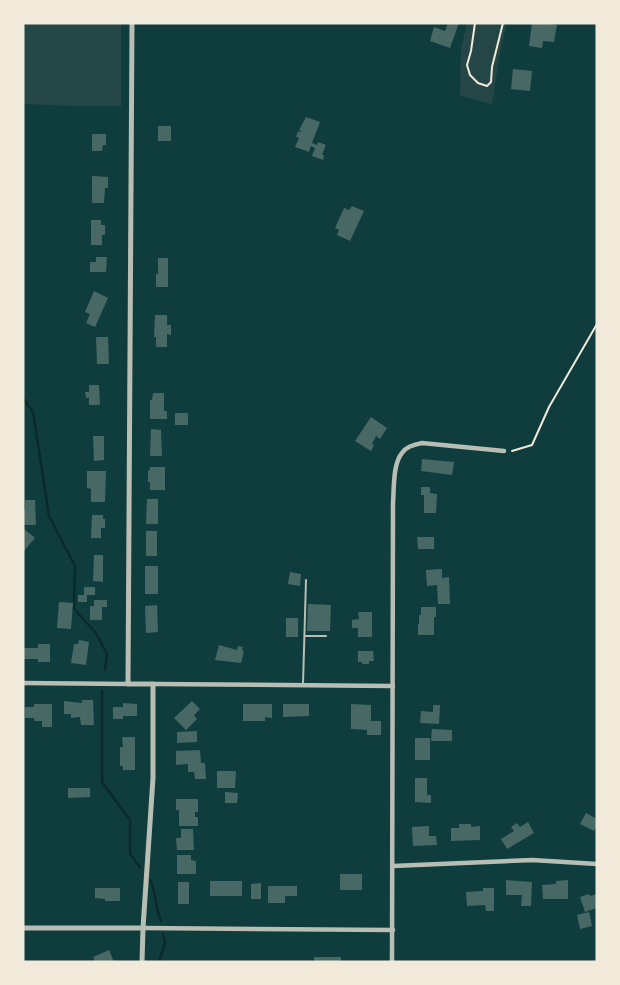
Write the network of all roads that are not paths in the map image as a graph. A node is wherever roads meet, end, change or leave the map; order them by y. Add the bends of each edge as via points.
1 (132, 23) edge
2 (504, 451) road end
3 (306, 580) dead end
4 (304, 636) junction
5 (326, 636) dead end
6 (23, 683) edge
7 (128, 684) junction
8 (153, 684) junction
9 (303, 685) junction
10 (393, 686) junction
11 (597, 864) edge
12 (393, 866) junction
13 (23, 928) edge
14 (143, 928) junction
15 (393, 930) junction
16 (142, 962) edge
17 (392, 962) edge

1 - 7 street
2 - 10 street via 422,443 400,454 393,503
3 - 4 lane
4 - 5 lane
4 - 9 lane
6 - 7 street
7 - 8 street
8 - 9 street
8 - 14 street via 153,778
9 - 10 street
10 - 12 street
11 - 12 street via 532,860
12 - 15 street
13 - 14 street
14 - 15 street
14 - 16 street
15 - 17 street

